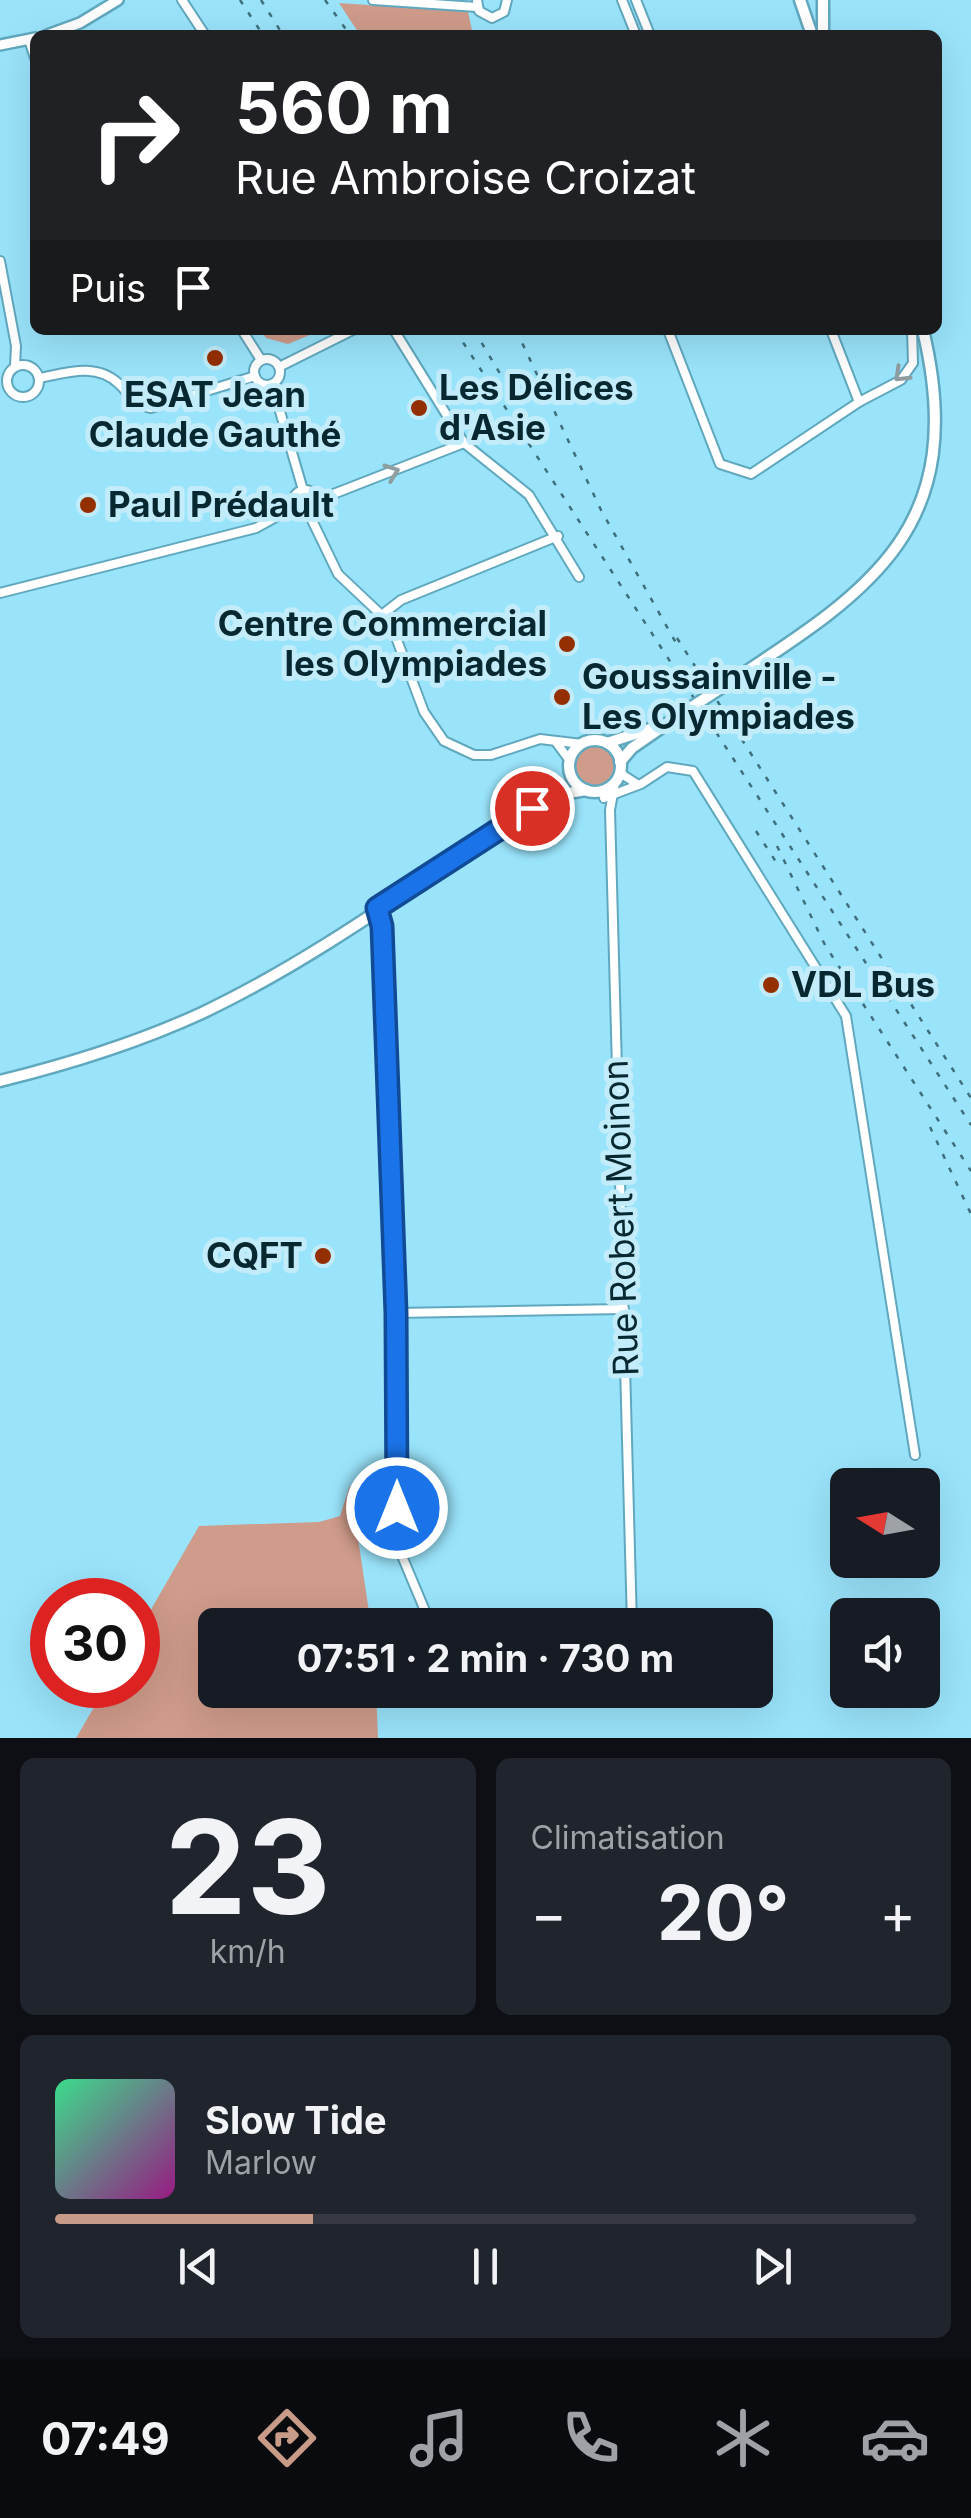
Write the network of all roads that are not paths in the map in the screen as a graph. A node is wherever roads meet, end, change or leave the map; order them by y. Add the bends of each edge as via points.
1 (118, 0) edge
2 (182, 0) edge
3 (373, 0) edge
4 (520, 0) edge
5 (622, 0) edge
6 (636, 0) edge
7 (800, 0) edge
8 (808, 0) edge
9 (823, 0) edge
10 (507, 1) edge
11 (477, 3) edge
12 (643, 18) junction
13 (631, 23) junction
14 (61, 30) edge
15 (202, 30) edge
16 (634, 30) edge
17 (648, 30) edge
18 (810, 30) edge
19 (810, 30) edge
20 (823, 30) edge
21 (30, 39) edge
22 (1, 44) edge
23 (0, 261) edge
24 (245, 335) edge
25 (343, 335) edge
26 (397, 335) edge
27 (670, 335) edge
28 (833, 335) edge
29 (912, 335) edge
30 (925, 335) edge
31 (262, 360) junction
32 (15, 366) junction
33 (279, 366) junction
34 (255, 376) junction
35 (39, 378) junction
36 (272, 384) junction
37 (859, 402) junction
38 (464, 443) junction
39 (303, 490) junction
40 (318, 500) junction
41 (294, 507) junction
42 (310, 514) junction
43 (558, 536) junction
44 (578, 577) dead end
45 (0, 593) edge
46 (383, 614) junction
47 (672, 719) junction
48 (556, 742) junction
49 (582, 744) junction
50 (607, 744) junction
51 (570, 765) junction
52 (618, 772) junction
53 (642, 784) junction
54 (600, 794) junction
55 (532, 808) junction
56 (377, 908) junction
57 (0, 1081) edge
58 (624, 1309) junction
59 (396, 1313) junction
60 (914, 1455) dead end
61 (424, 1608) edge
62 (632, 1608) edge

1 - 14 street
2 - 15 street
3 - 11 street
4 - 10 street
5 - 13 street
6 - 12 street
7 - 18 main road
8 - 19 main road
9 - 20 main road
10 - 11 street via 492,18
12 - 13 street
12 - 17 street
13 - 16 street
21 - 22 street
23 - 32 street
24 - 31 street
25 - 33 street
26 - 38 street
27 - 37 street via 720,464 751,474
28 - 37 street
29 -> 37 street via 913,363 900,380
30 - 47 main road, bridge via 940,382 944,433 938,477 920,525 862,595
31 - 33 street
31 - 34 street
32 - 35 street via 30,366
32 - 35 street via 6,384 16,396 30,395
33 - 36 street
34 - 35 street via 151,408 98,372
34 - 36 street
36 - 39 street
40 -> 38 street
38 - 43 street via 530,495
39 - 40 street
39 - 41 street
40 - 42 street
41 - 42 street
41 - 45 street via 256,528
42 - 46 street via 338,574
43 - 44 street
43 - 46 street via 401,600
46 - 48 street via 431,727 444,741 474,755 540,739
47 - 50 main road
47 - 52 main road
48 - 49 street
48 - 51 street
49 - 50 main road
49 - 51 main road
50 - 52 main road
51 - 54 main road
51 - 55 main road
52 - 53 street
52 - 54 main road
52 - 54 street
53 - 54 street
53 - 60 street via 667,768 693,770 846,1016
54 - 55 main road via 557,795
54 - 58 street, Rue Robert Moinon via 610,810
55 - 56 main road
56 - 57 main road via 259,983 151,1035
56 - 59 street
58 - 59 street
58 - 62 street, Rue Robert Moinon
59 - 61 street via 397,1544

